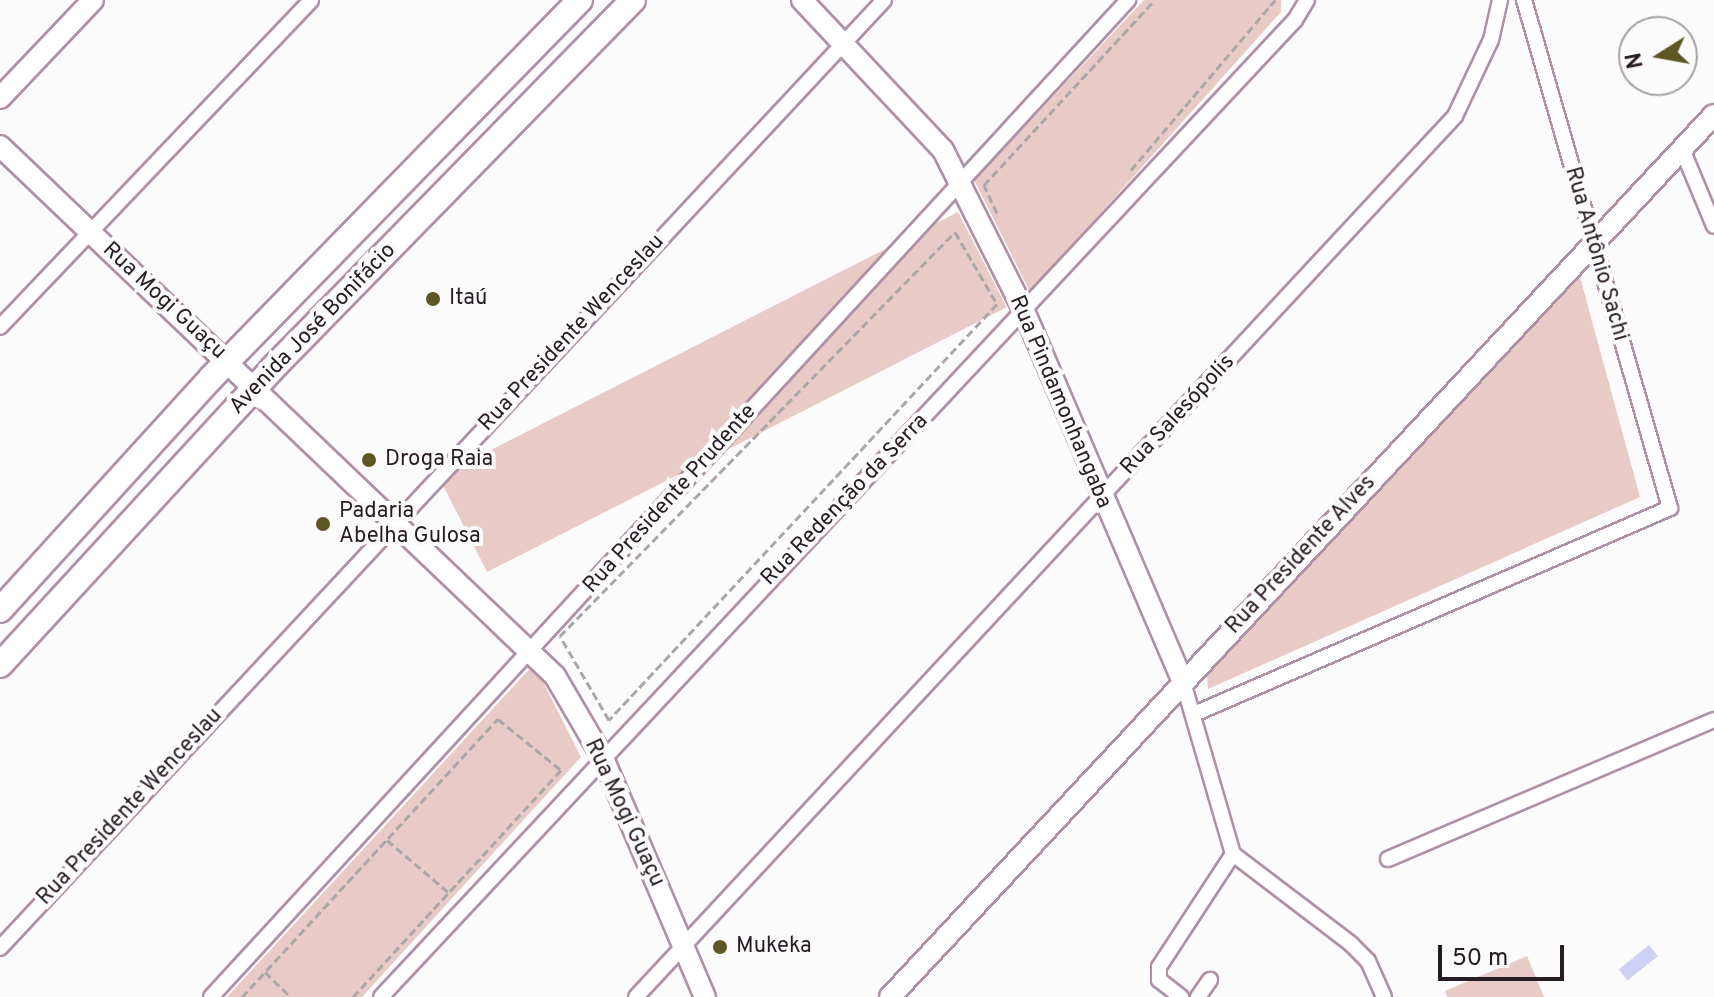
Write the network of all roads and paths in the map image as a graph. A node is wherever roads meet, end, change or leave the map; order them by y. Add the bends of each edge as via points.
1 (93, 0) edge
2 (311, 0) edge
3 (580, 0) edge
4 (633, 0) edge
5 (802, 0) edge
6 (884, 0) edge
7 (1128, 0) edge
8 (1155, 0) edge
9 (1275, 0) edge
10 (1306, 0) edge
11 (1500, 0) edge
12 (1524, 0) edge
13 (846, 42) junction
14 (0, 98) edge
15 (1714, 115) edge
16 (0, 146) edge
17 (1682, 149) junction
18 (1123, 179) dead end
19 (960, 181) junction
20 (997, 214) dead end
21 (1714, 226) edge
22 (90, 231) junction
23 (955, 232) joint
24 (1592, 245) junction
25 (1024, 311) junction
26 (0, 327) edge
27 (228, 361) junction
28 (255, 387) junction
29 (1100, 499) junction
30 (396, 520) junction
31 (0, 610) edge
32 (532, 649) junction
33 (0, 665) edge
34 (1183, 682) junction
35 (1194, 714) junction
36 (1714, 720) edge
37 (603, 758) junction
38 (387, 840) junction
39 (1230, 857) junction
40 (1388, 859) dead end
41 (449, 893) junction
42 (684, 945) junction
43 (0, 948) edge
44 (265, 972) junction
45 (1210, 980) dead end
46 (211, 997) edge
47 (242, 997) edge
48 (291, 997) edge
49 (353, 997) edge
50 (381, 997) edge
51 (636, 997) edge
52 (705, 997) edge
53 (890, 997) edge
54 (1181, 997) edge
55 (1198, 997) edge
56 (1384, 997) edge

1 - 14 street
2 - 22 street
3 - 27 main road, Avenida José Bonifácio
4 - 28 main road, Avenida José Bonifácio
5 - 13 street, Rua Pindamonhangaba
6 - 13 street, Rua Presidente Wenceslau
7 - 19 street, Rua Presidente Prudente
8 - 20 path via 984,185
9 - 18 path
10 - 25 street, Rua Redenção da Serra via 1295,20
11 - 29 street, Rua Salesópolis via 1487,52 1455,116
12 - 24 street, Rua Antônio Sachi
13 - 19 street, Rua Pindamonhangaba via 920,121
13 - 30 street, Rua Presidente Wenceslau
15 - 17 street, Rua Presidente Alves
16 - 22 street, Rua Mogi Guaçu
17 - 21 street
17 - 24 street, Rua Presidente Alves
19 - 25 street, Rua Pindamonhangaba
19 - 32 street, Rua Presidente Prudente
22 - 26 street
22 - 27 street, Rua Mogi Guaçu
23 - 23 path via 997,304 609,720 560,636
24 - 34 street, Rua Presidente Alves
24 - 35 street, Rua Antônio Sachi via 1670,508
25 - 29 street, Rua Pindamonhangaba
25 - 37 street, Rua Redenção da Serra
27 - 28 street, Rua Mogi Guaçu
27 - 31 main road, Avenida José Bonifácio
28 - 30 street, Rua Mogi Guaçu
28 - 33 main road, Avenida José Bonifácio
29 - 34 street, Rua Pindamonhangaba
29 - 42 street, Rua Salesópolis
30 - 32 street, Rua Mogi Guaçu
30 - 43 street, Rua Presidente Wenceslau
32 - 37 street, Rua Mogi Guaçu via 555,676
32 - 46 street, Rua Presidente Prudente
34 - 35 street, Rua Pindamonhangaba
34 - 53 street, Rua Presidente Alves
35 - 39 street, Rua Pindamonhangaba
36 - 40 street
37 - 42 street, Rua Mogi Guaçu
37 - 50 street, Rua Redenção da Serra
38 - 41 path
38 - 41 path via 498,719 561,770
38 - 44 path
39 - 54 street via 1159,967 1162,986
39 - 56 street via 1368,961
41 - 49 path
42 - 51 street, Rua Salesópolis
42 - 52 street, Rua Mogi Guaçu
44 - 47 path
44 - 48 path
45 - 55 street

